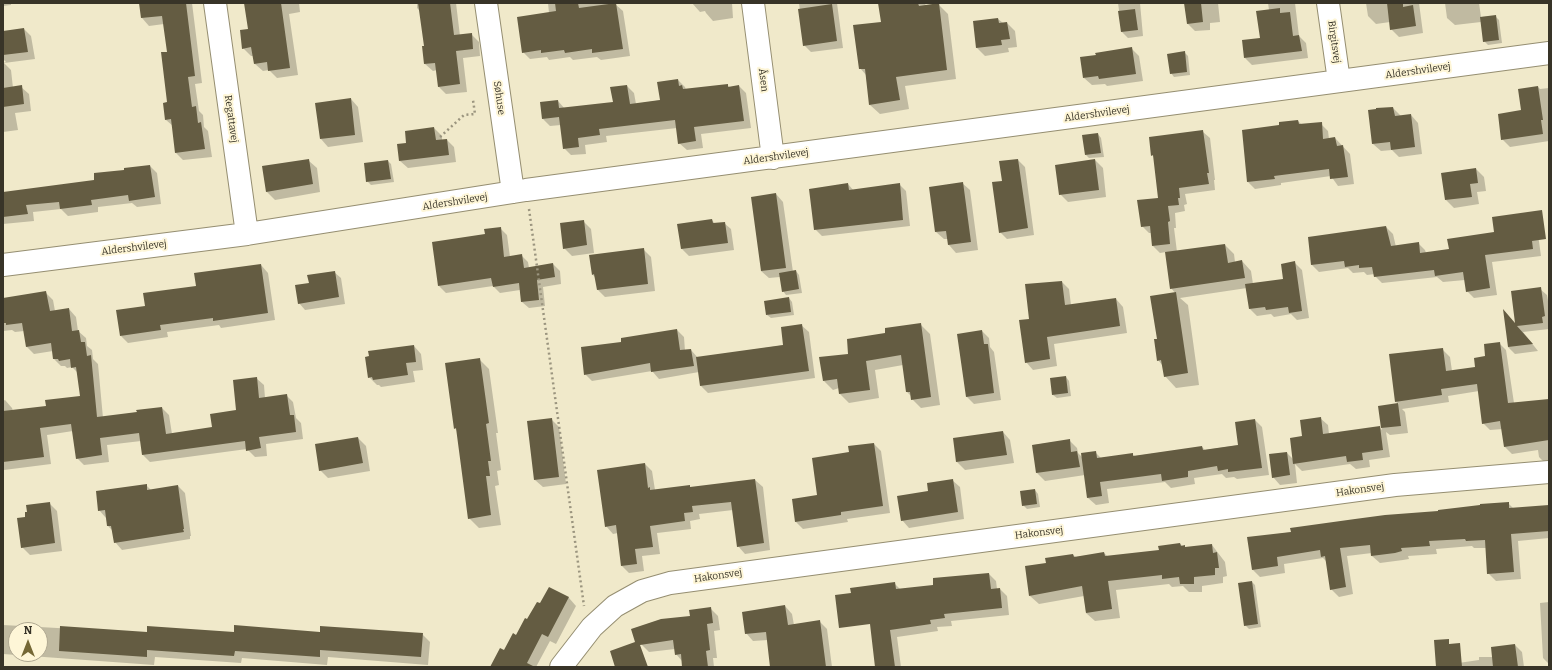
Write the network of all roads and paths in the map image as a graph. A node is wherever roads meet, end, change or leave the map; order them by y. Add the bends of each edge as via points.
1 (215, 3) edge
2 (486, 3) edge
3 (753, 3) edge
4 (1328, 3) edge
5 (1549, 53) edge
6 (1339, 81) junction
7 (473, 100) dead end
8 (440, 137) dead end
9 (773, 158) junction
10 (519, 191) junction
11 (247, 234) junction
12 (3, 265) edge
13 (1549, 472) edge
14 (592, 627) junction
15 (561, 667) edge

1 - 11 street, Regattavej
2 - 10 street, Søhuse
3 - 9 street, Åsen
4 - 6 street, Birgitsvej
5 - 6 street, Aldershvilevej
6 - 9 street, Aldershvilevej
7 - 8 path via 475,114 464,116
9 - 10 street, Aldershvilevej
10 - 11 street, Aldershvilevej
10 - 14 path via 584,612
11 - 12 street, Aldershvilevej
13 - 14 street, Hakonsvej via 1394,485 670,583 642,591 615,606
14 - 15 street, Hakonsvej

